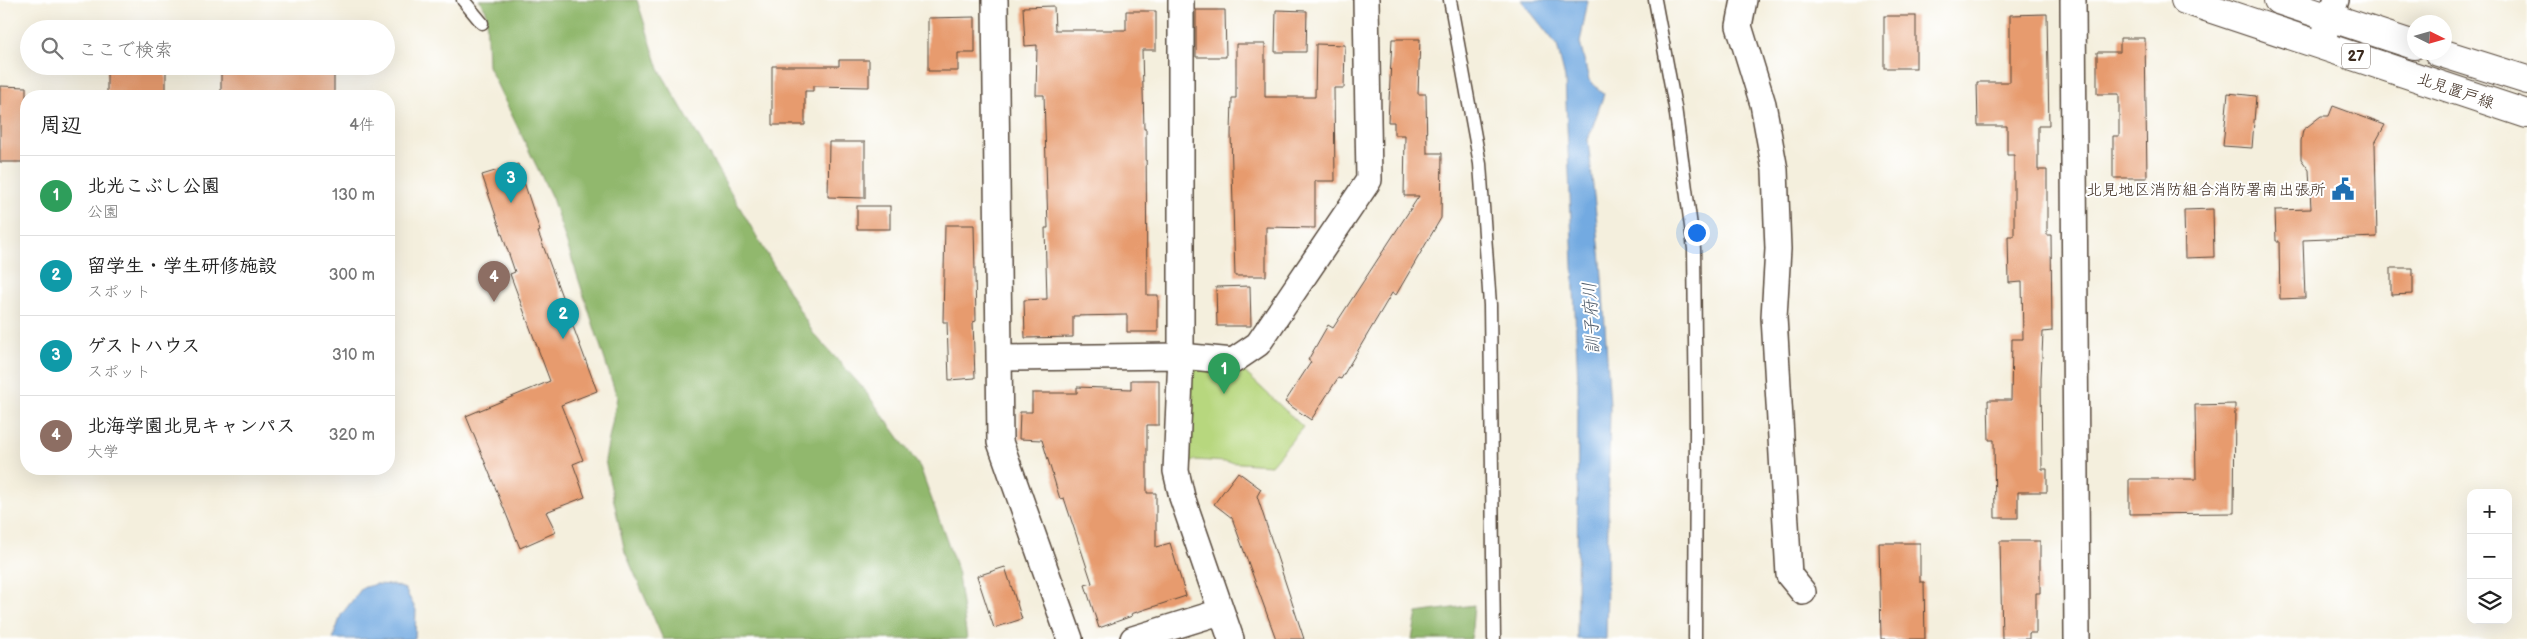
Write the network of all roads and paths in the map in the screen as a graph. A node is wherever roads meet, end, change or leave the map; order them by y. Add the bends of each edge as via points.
1 (463, 0) edge
2 (995, 0) edge
3 (1181, 0) edge
4 (1366, 0) edge
5 (1450, 0) edge
6 (1655, 0) edge
7 (1744, 0) edge
8 (2073, 0) edge
9 (2185, 0) edge
10 (2278, 0) edge
11 (2334, 10) edge
12 (482, 22) dead end
13 (2407, 42) edge
14 (2321, 44) junction
15 (2452, 56) edge
16 (2526, 78) edge
17 (2521, 112) edge
18 (1181, 356) junction
19 (1000, 358) junction
20 (1803, 592) dead end
21 (1220, 612) junction
22 (1070, 639) edge
23 (1133, 639) edge
24 (1231, 639) edge
25 (1494, 639) edge
26 (1694, 639) edge
27 (2077, 639) edge

1 - 12 lane
2 - 19 street
3 - 18 street
4 - 18 street via 1369,180 1258,344 1233,361
5 - 25 lane via 1480,164 1490,305
6 - 26 lane via 1675,107 1694,249
7 - 20 street via 1739,26 1763,104 1775,170 1778,249 1774,317 1789,575
8 - 27 street
9 - 14 main road, 北見置戸線 / 27
10 - 11 main road, 北見置戸線 / 27
11 - 13 main road, 北見置戸線 / 27
11 - 14 street
14 - 17 main road, 北見置戸線 / 27
15 - 16 main road, 北見置戸線
16 - 17 street
18 - 19 street
18 - 21 street via 1176,471
19 - 22 street via 1000,442
21 - 23 street
21 - 24 street

